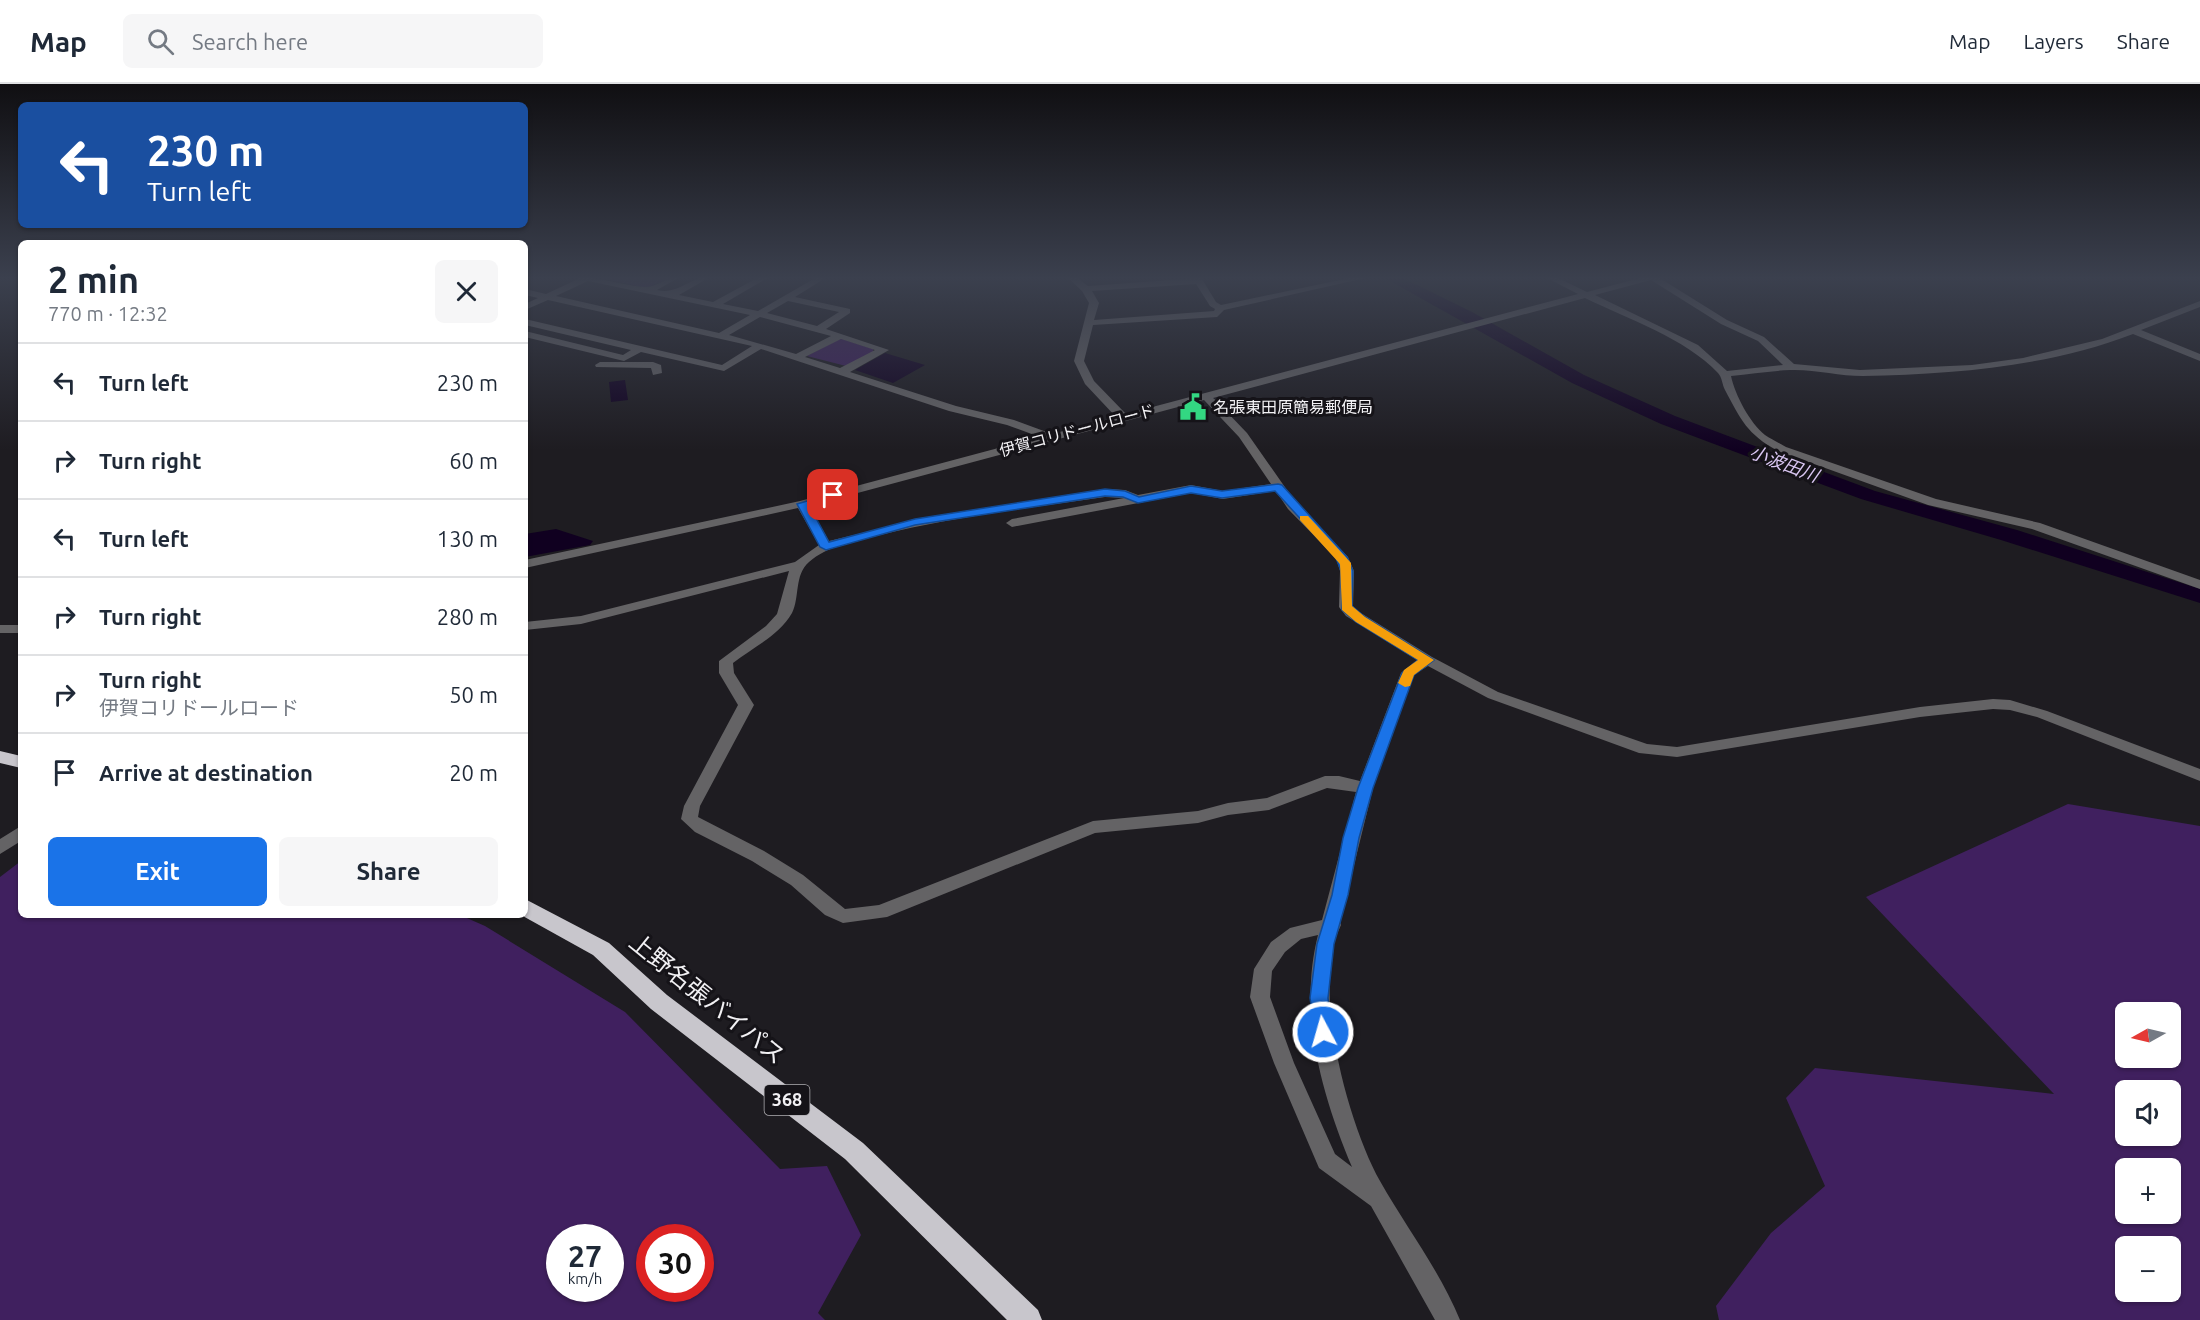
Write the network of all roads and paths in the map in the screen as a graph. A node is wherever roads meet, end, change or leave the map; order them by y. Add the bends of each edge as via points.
1 (528, 335) edge
2 (580, 335) edge
3 (722, 335) edge
4 (836, 335) edge
5 (1085, 335) edge
6 (1434, 335) edge
7 (1673, 335) edge
8 (1752, 335) edge
9 (2123, 335) edge
10 (2144, 335) edge
11 (840, 336) junction
12 (761, 345) junction
13 (641, 348) junction
14 (797, 357) junction
15 (624, 358) junction
16 (2200, 358) edge
17 (1791, 367) junction
18 (841, 372) junction
19 (657, 373) dead end
20 (1725, 374) junction
21 (1205, 395) junction
22 (1215, 405) junction
23 (1305, 410) dead end
24 (1124, 418) junction
25 (1003, 420) junction
26 (1050, 437) junction
27 (998, 451) junction
28 (1278, 487) junction
29 (1138, 500) junction
30 (802, 504) junction
31 (1012, 523) dead end
32 (826, 547) junction
33 (528, 563) edge
34 (798, 565) junction
35 (2200, 585) edge
36 (528, 626) edge
37 (0, 629) edge
38 (18, 629) edge
39 (1427, 660) junction
40 (0, 757) edge
41 (18, 761) edge
42 (2200, 775) edge
43 (1365, 788) junction
44 (18, 834) edge
45 (0, 848) edge
46 (528, 909) edge
47 (1332, 925) junction
48 (1379, 1201) junction
49 (1028, 1320) edge
50 (1448, 1320) edge

1 - 15 street
2 - 13 street
3 - 12 street
4 - 11 street
5 - 24 street via 1079,356 1081,370
6 - 21 street, 伊賀コリドールロード
7 - 20 street via 1707,356
8 - 17 street
9 - 17 street via 2068,352 1972,368 1860,373
10 - 16 street
11 - 14 street
11 - 18 street via 884,350
12 - 13 street via 724,368
12 - 14 street
13 - 15 street
14 - 18 street
15 - 19 street via 605,365 653,365
17 - 20 street
18 - 25 street via 953,409
20 - 35 street via 1751,426 1782,449 1932,502 2036,526
21 - 22 street
21 - 24 street, 伊賀コリドールロード
22 - 23 street
22 - 28 street via 1243,435
24 - 26 street, 伊賀コリドールロード
25 - 26 street
25 - 27 street via 1011,425 1015,437
26 - 27 street, 伊賀コリドールロード
27 - 30 street, 伊賀コリドールロード
28 - 29 street via 1222,495 1191,489
28 - 39 street via 1346,563 1346,607 1360,620
29 - 31 street
29 - 32 street via 1125,494 1105,493 915,522
30 - 32 street
30 - 33 street, 伊賀コリドールロード
32 - 34 street
34 - 36 street via 590,618
34 - 43 street via 784,615 726,661 727,676 746,705 692,806 689,819 759,856 843,916 881,912 1094,827 1198,817 1269,804 1325,782
37 - 38 street
39 - 42 street via 1493,696 1621,742 1667,752 1920,712 2000,704 2042,714
39 - 43 street via 1408,673
40 - 41 highway
43 - 47 street
44 - 45 street
46 - 49 highway, 上野名張バイパス / 368 via 601,948 659,1002 854,1151
47 - 48 street via 1325,944 1319,998 1325,1050 1346,1127
47 - 48 street via 1296,933 1278,947 1263,969 1260,997 1327,1161
48 - 50 street

